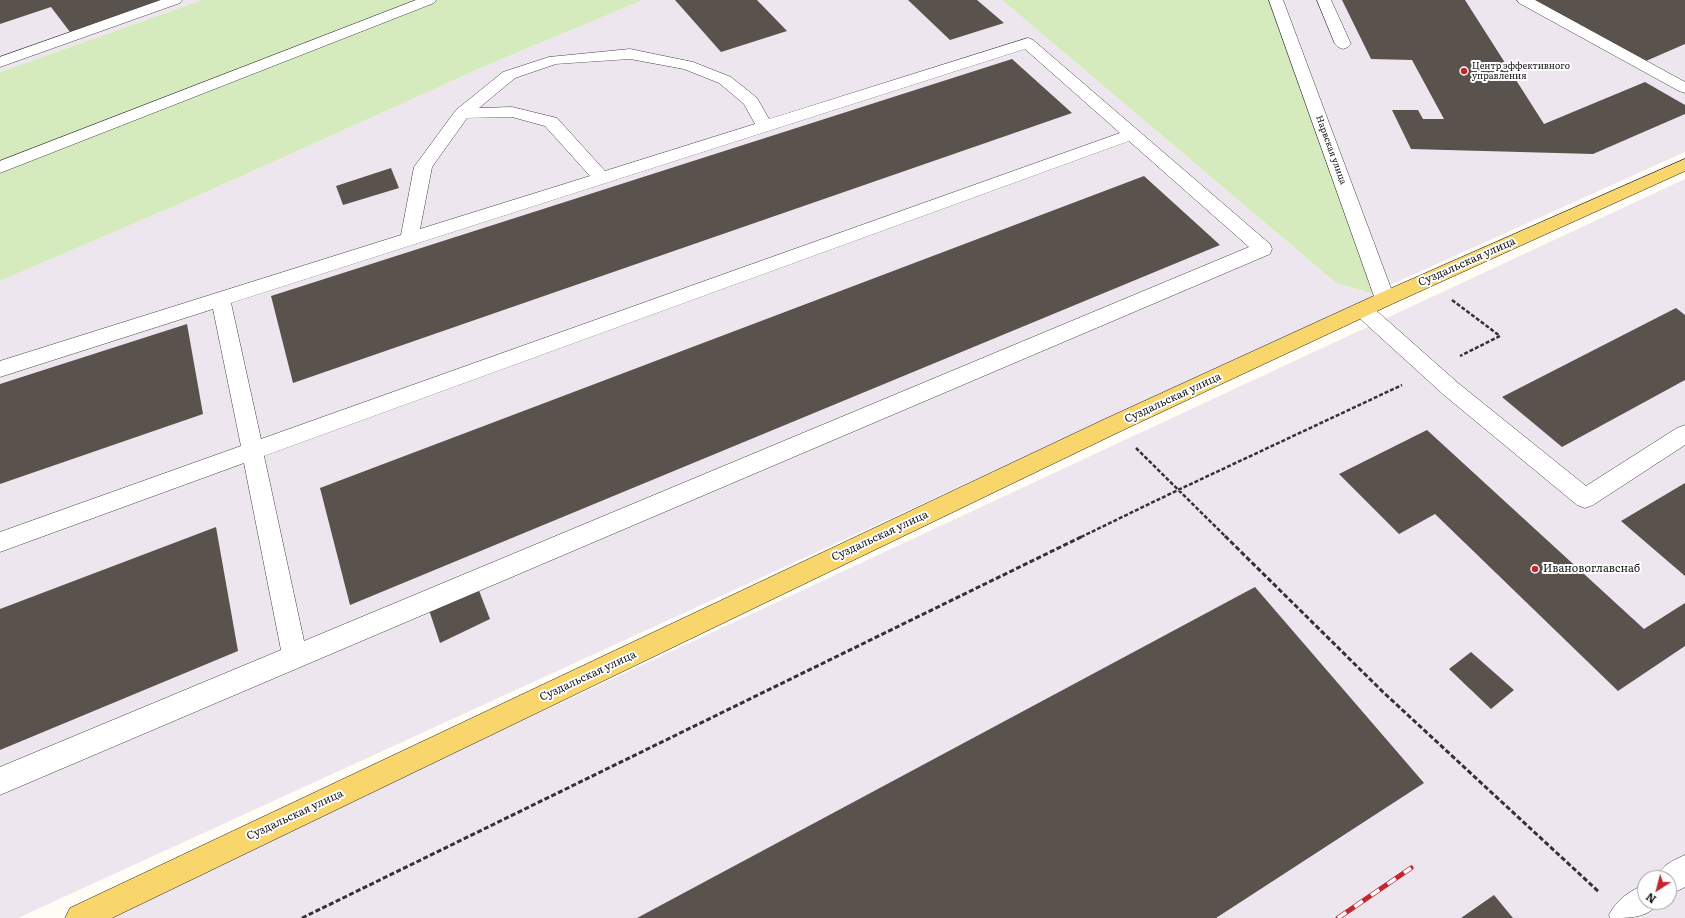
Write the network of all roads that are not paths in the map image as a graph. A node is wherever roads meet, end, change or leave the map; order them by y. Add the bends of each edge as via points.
1 (175, 0) edge
2 (429, 0) edge
3 (1276, 0) edge
4 (1324, 0) edge
5 (1524, 0) edge
6 (1343, 44) dead end
7 (0, 62) edge
8 (1685, 70) edge
9 (1670, 80) junction
10 (1685, 88) edge
11 (462, 113) junction
12 (765, 127) junction
13 (1132, 134) junction
14 (1685, 164) edge
15 (0, 167) edge
16 (602, 178) junction
17 (409, 240) junction
18 (222, 299) junction
19 (1385, 299) junction
20 (1363, 310) junction
21 (0, 370) edge
22 (1685, 434) edge
23 (253, 451) junction
24 (0, 542) edge
25 (296, 656) junction
26 (0, 781) edge
27 (80, 918) edge

1 - 7 street
2 - 15 street
3 - 19 street, Нарвская улица
4 - 6 street
5 - 9 street
8 - 9 street
9 - 10 street
11 - 12 street via 509,75 554,60 630,54 688,65 725,80 751,101
11 - 16 street via 512,112 551,122
11 - 17 street via 423,167
12 - 13 street via 1028,43
12 - 16 street
13 - 23 street
13 - 25 street via 1263,248
14 - 19 main road, Суздальская улица
16 - 17 street
17 - 18 street
18 - 21 street
18 - 23 street
19 - 20 main road, Суздальская улица
20 - 22 street via 1431,371 1585,498
20 - 27 main road, Суздальская улица via 1113,425
23 - 24 street
23 - 25 street
25 - 26 street

